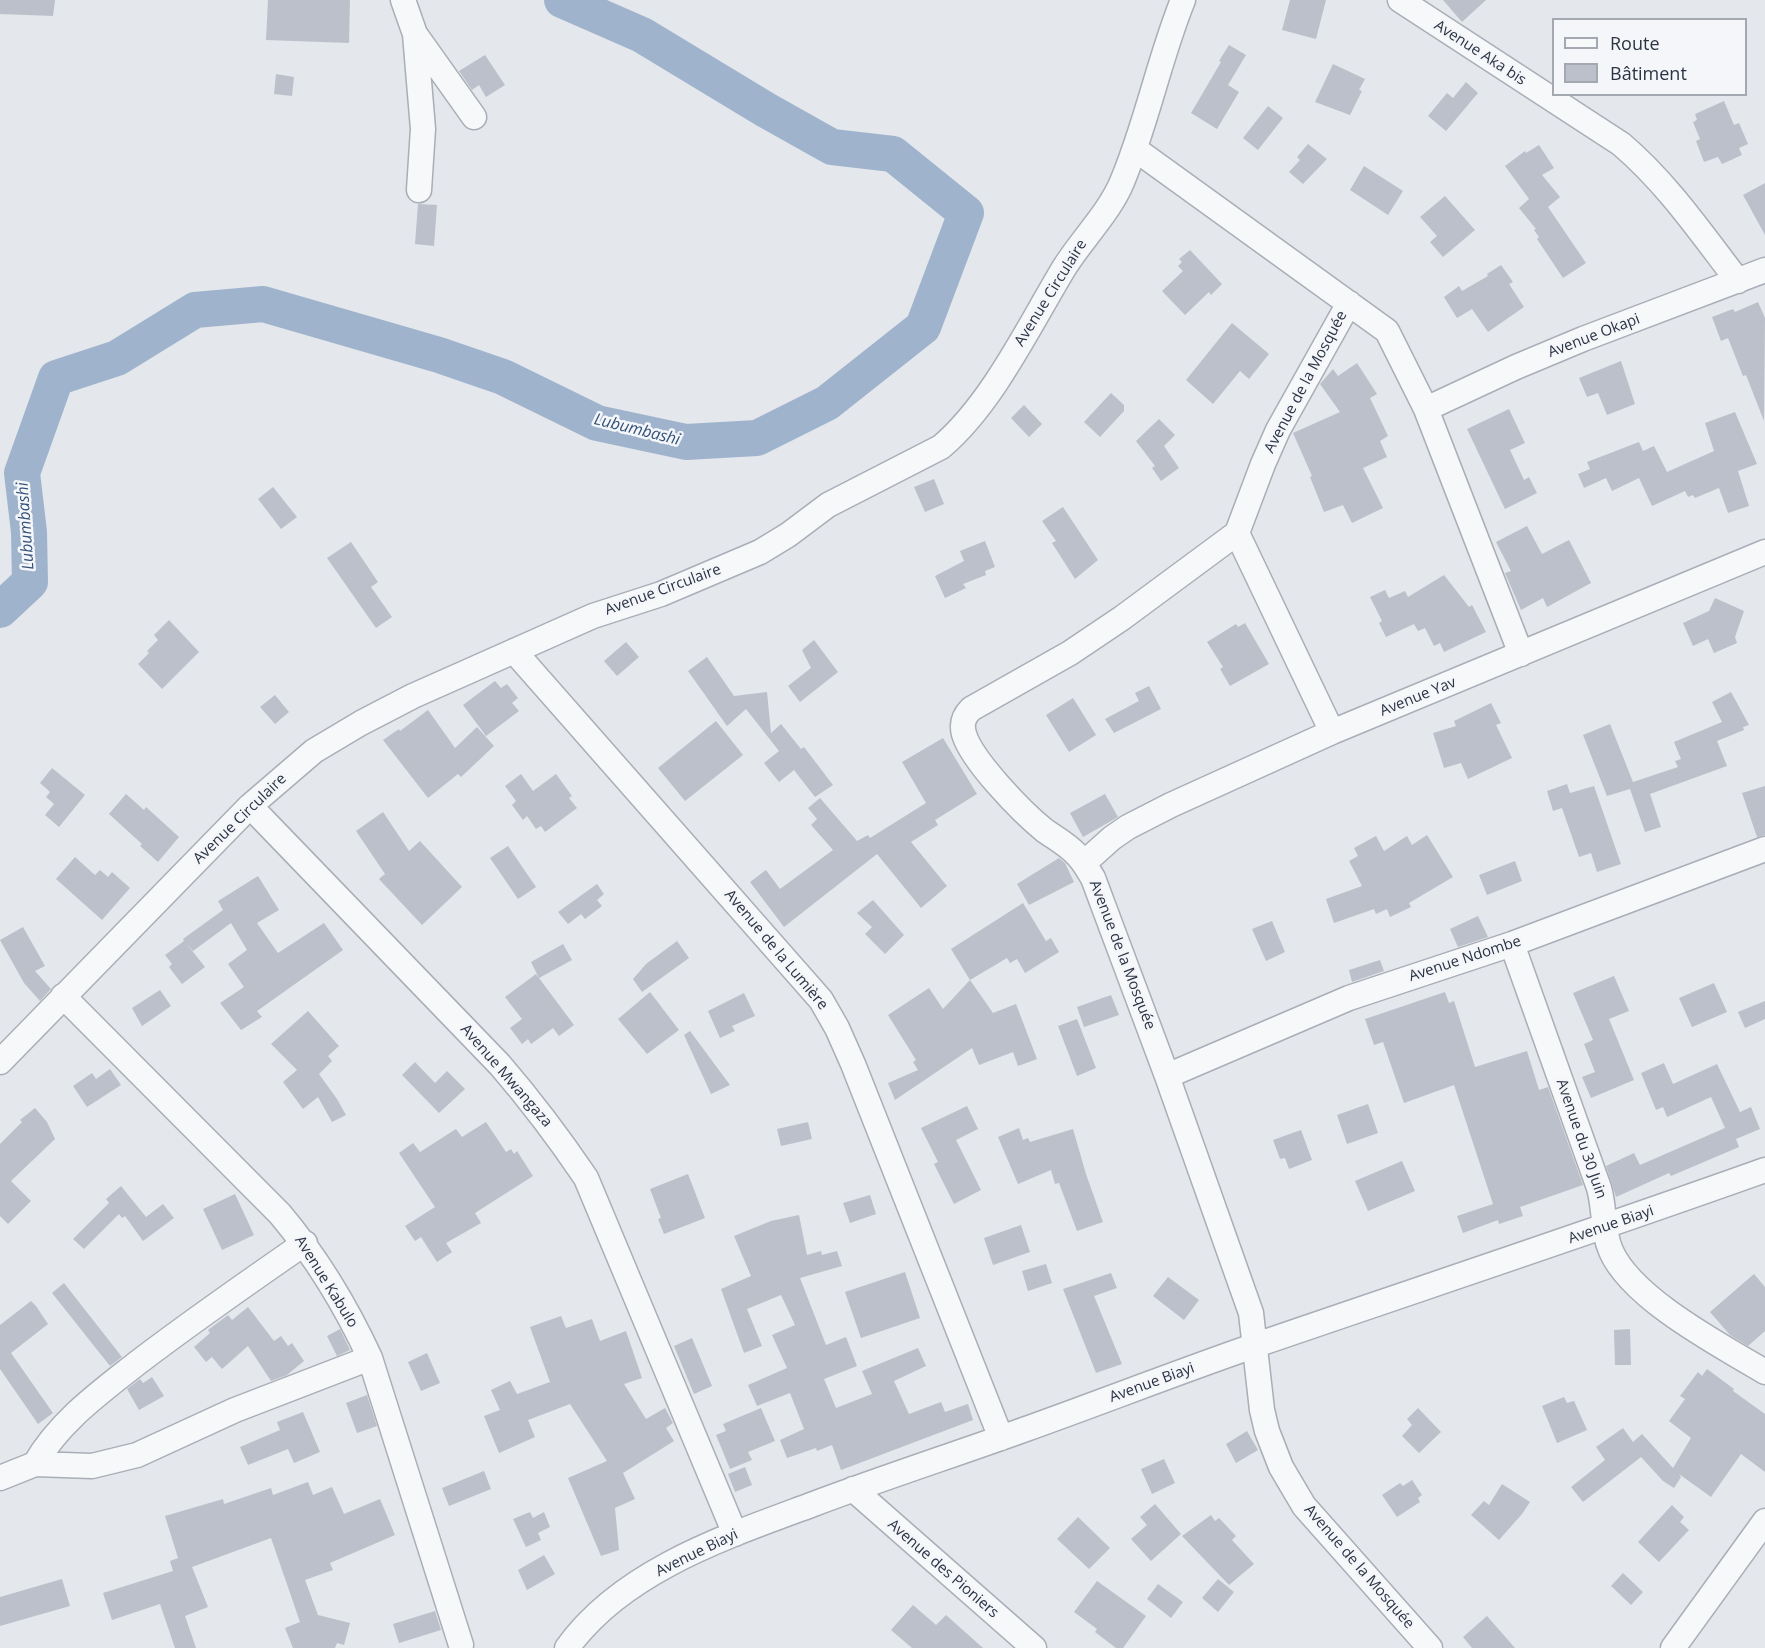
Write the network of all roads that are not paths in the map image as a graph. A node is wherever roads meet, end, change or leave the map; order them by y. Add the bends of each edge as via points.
1 (403, 0) edge
2 (1182, 0) edge
3 (1400, 0) edge
4 (415, 34) junction
5 (474, 117) dead end
6 (1135, 148) junction
7 (419, 190) dead end
8 (1765, 270) edge
9 (1738, 281) junction
10 (1349, 303) junction
11 (1426, 409) junction
12 (1237, 533) junction
13 (1765, 552) edge
14 (514, 651) junction
15 (1521, 654) junction
16 (1332, 732) junction
17 (250, 806) junction
18 (1765, 849) edge
19 (1084, 863) junction
20 (1512, 944) junction
21 (63, 996) junction
22 (0, 1062) edge
23 (1167, 1076) junction
24 (1765, 1170) edge
25 (1605, 1227) junction
26 (304, 1244) junction
27 (1256, 1345) junction
28 (370, 1358) junction
29 (1765, 1371) edge
30 (1000, 1438) junction
31 (36, 1464) junction
32 (0, 1478) edge
33 (853, 1489) junction
34 (1765, 1521) edge
35 (735, 1534) junction
36 (464, 1647) edge
37 (570, 1647) edge
38 (1034, 1648) edge
39 (1430, 1648) edge
40 (1673, 1648) edge

1 - 4 street
2 - 6 street, Avenue Circulaire
3 - 9 street, Avenue Aka bis via 1621,144 1672,194
4 - 5 street
4 - 7 street via 423,129
6 - 10 street
6 - 14 street, Avenue Circulaire via 1116,194 1064,268 1011,359 965,425 940,447 828,506 760,552
8 - 9 street, Avenue Okapi
9 - 11 street, Avenue Okapi via 1583,339
10 - 11 street via 1391,336
10 - 12 street, Avenue de la Mosquée via 1278,430
11 - 15 street
12 - 16 street
12 - 19 street, Avenue de la Mosquée via 1070,653 980,703 964,716 964,734 999,786
13 - 15 street, Avenue Yav
14 - 17 street, Avenue Circulaire via 361,723 315,751
14 - 30 street, Avenue de la Lumière via 821,1000 853,1064
15 - 16 street, Avenue Yav
16 - 19 street, Avenue Yav via 1128,827
17 - 21 street, Avenue Circulaire
17 - 35 street, Avenue Mwangaza via 500,1065 536,1107 586,1178
18 - 20 street, Avenue Ndombe
19 - 23 street, Avenue de la Mosquée
20 - 23 street, Avenue Ndombe via 1349,998
20 - 25 street, Avenue du 30 Juin via 1604,1203
21 - 22 street, Avenue Circulaire
21 - 26 street, Avenue Kabulo via 257,1190
23 - 27 street, Avenue de la Mosquée via 1251,1313
24 - 25 street, Avenue Biayi
25 - 27 street, Avenue Biayi
25 - 29 street, Avenue du 30 Juin via 1612,1253 1636,1285 1696,1330
26 - 28 street, Avenue Kabulo via 342,1303
26 - 31 street via 199,1316 79,1410 46,1445
27 - 30 street, Avenue Biayi
27 - 39 street, Avenue de la Mosquée via 1262,1410 1281,1467 1304,1506
28 - 31 street via 235,1410 137,1455 92,1466
28 - 36 street, Avenue Kabulo
30 - 33 street, Avenue Biayi
31 - 32 street
33 - 35 street, Avenue Biayi
33 - 38 street, Avenue des Pioniers
34 - 40 street
35 - 37 street, Avenue Biayi via 635,1584 599,1610

